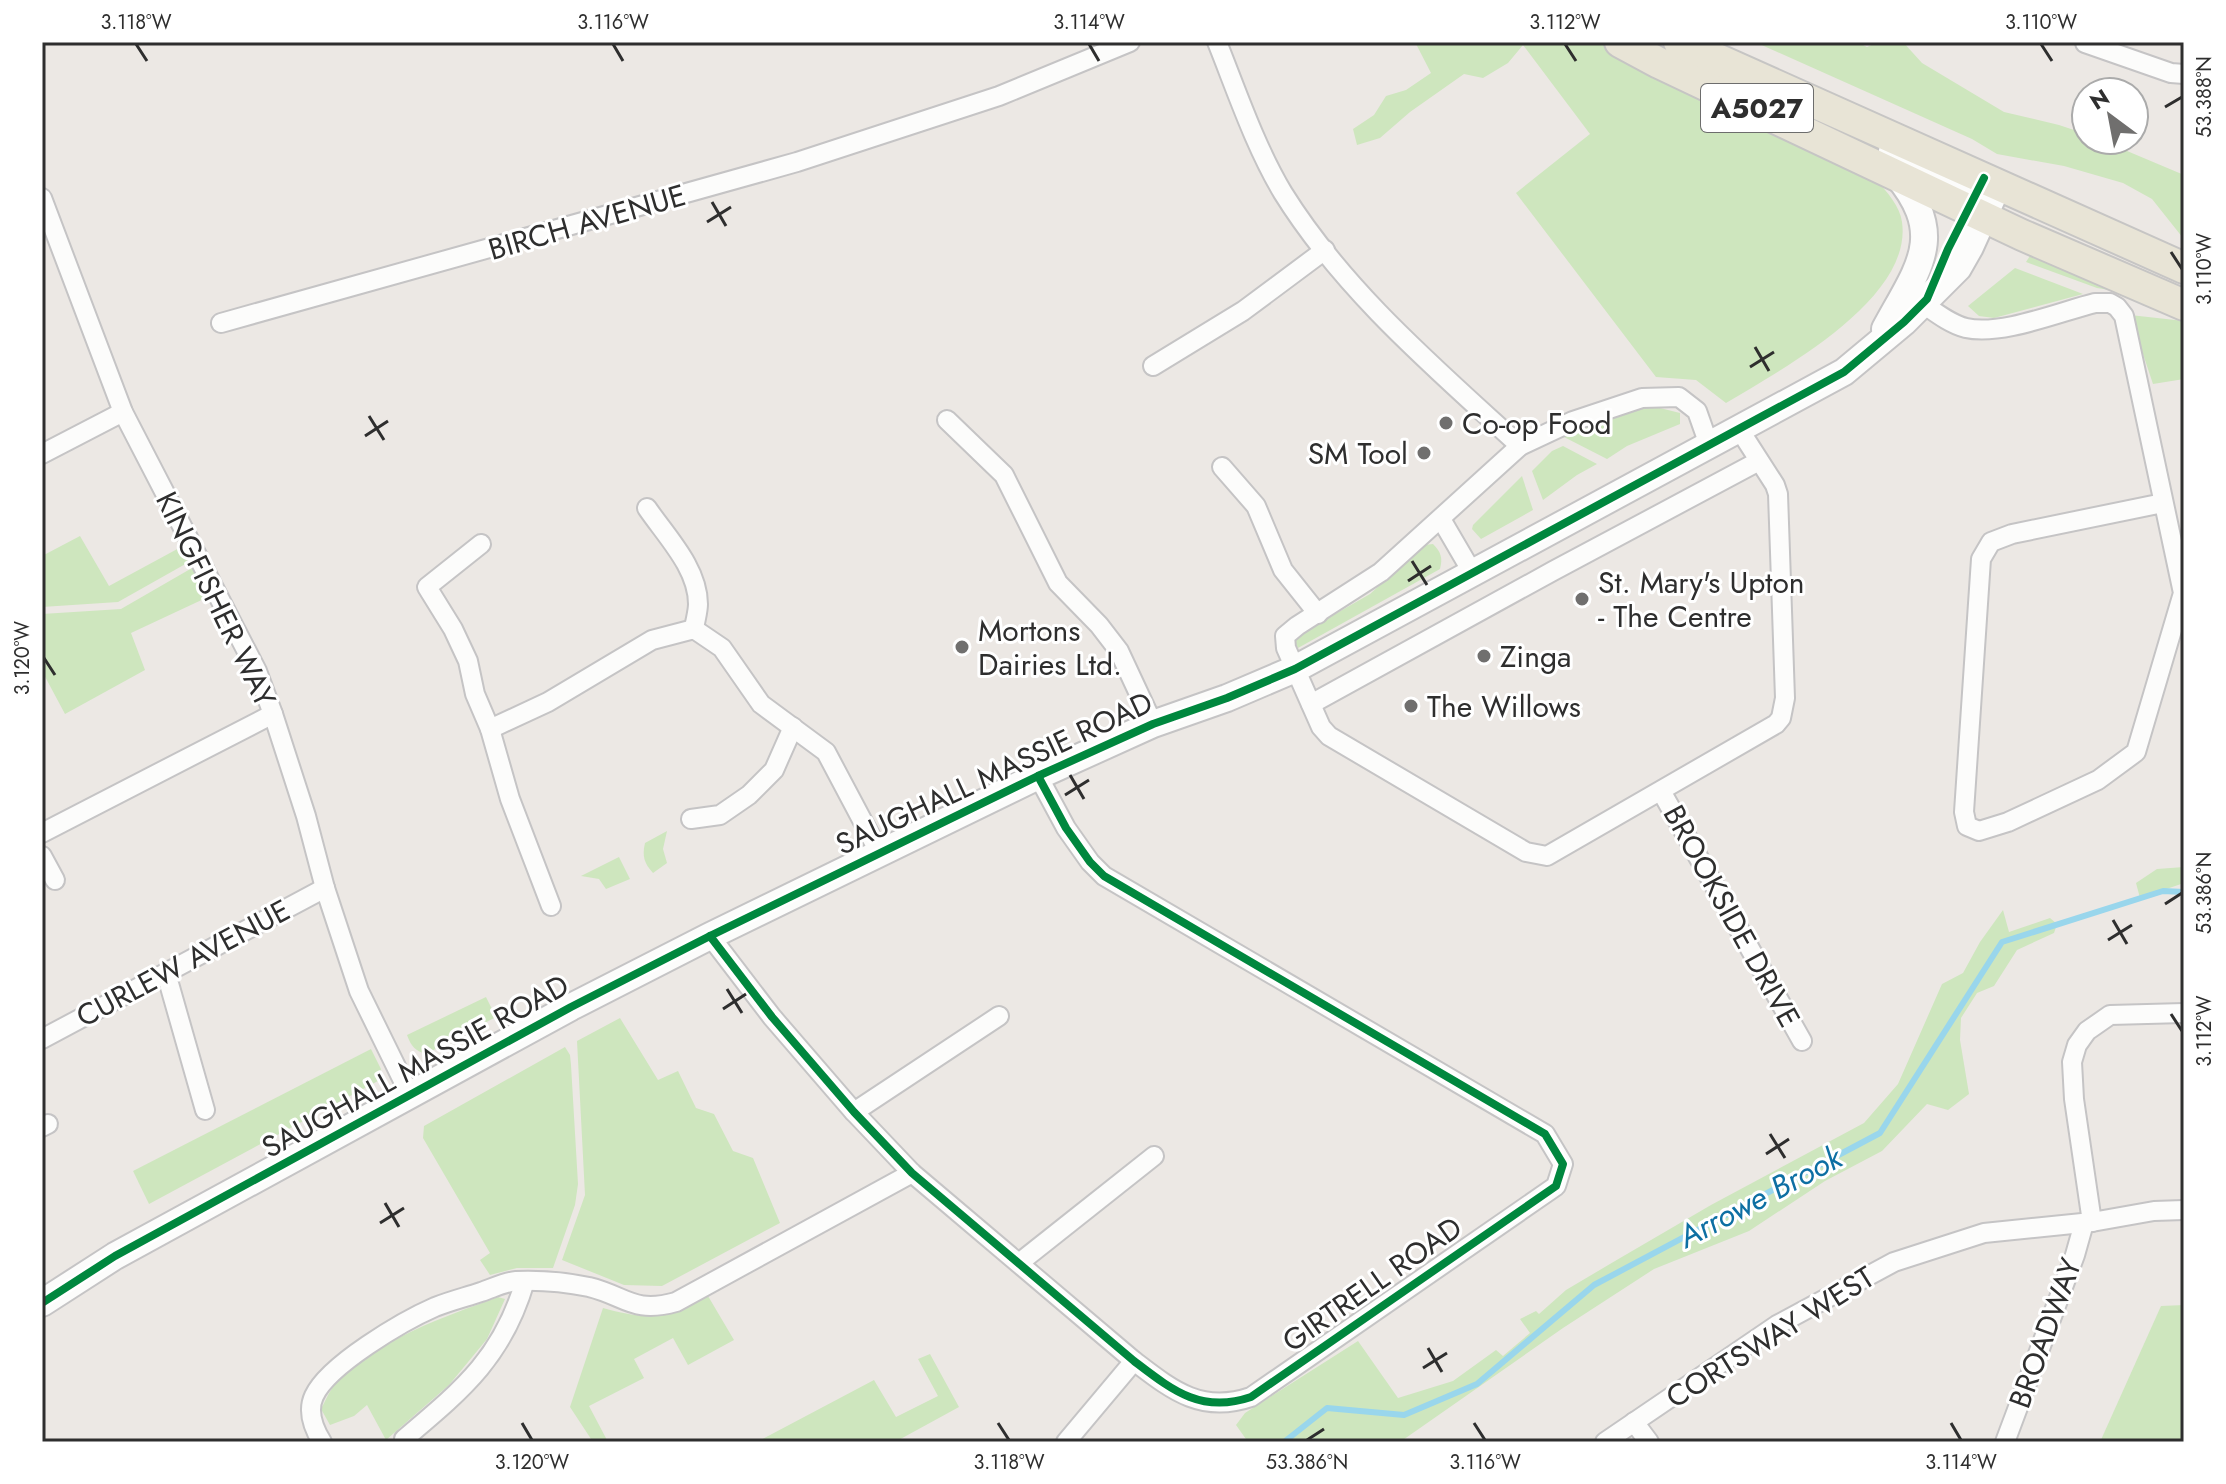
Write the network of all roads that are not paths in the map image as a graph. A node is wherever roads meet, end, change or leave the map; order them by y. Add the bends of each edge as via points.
1 (1130, 42) edge
2 (1217, 42) edge
3 (1620, 42) edge
4 (1679, 42) edge
5 (2085, 43) edge
6 (2184, 74) edge
7 (1895, 173) junction
8 (1983, 197) junction
9 (42, 198) edge
10 (1325, 250) junction
11 (2184, 268) edge
12 (1924, 301) junction
13 (2184, 305) edge
14 (221, 323) dead end
15 (1875, 346) junction
16 (1153, 366) dead end
17 (123, 412) junction
18 (947, 420) dead end
19 (1739, 429) junction
20 (1709, 445) junction
21 (1520, 446) junction
22 (42, 454) edge
23 (1759, 461) junction
24 (1222, 467) dead end
25 (2163, 503) junction
26 (647, 508) dead end
27 (1441, 519) junction
28 (481, 544) dead end
29 (1472, 572) junction
30 (1318, 614) junction
31 (694, 629) junction
32 (1295, 669) junction
33 (1311, 704) junction
34 (273, 714) junction
35 (1153, 724) junction
36 (793, 727) junction
37 (490, 729) junction
38 (1038, 776) junction
39 (1661, 791) junction
40 (691, 819) dead end
41 (42, 833) edge
42 (879, 852) junction
43 (42, 856) edge
44 (55, 880) dead end
45 (325, 888) junction
46 (551, 906) dead end
47 (710, 936) junction
48 (166, 973) junction
49 (2184, 1013) edge
50 (999, 1016) dead end
51 (42, 1039) edge
52 (1802, 1041) dead end
53 (410, 1095) junction
54 (205, 1110) dead end
55 (854, 1112) junction
56 (1154, 1156) dead end
57 (912, 1173) junction
58 (2184, 1210) edge
59 (2088, 1222) junction
60 (1019, 1263) junction
61 (525, 1281) junction
62 (42, 1303) edge
63 (1134, 1361) junction
64 (1634, 1422) junction
65 (404, 1439) dead end
66 (322, 1442) edge
67 (1066, 1442) edge
68 (1605, 1442) edge
69 (1649, 1442) edge
70 (2005, 1442) edge

1 - 14 street, BIRCH AVENUE via 999,96 797,162
2 - 10 street via 1268,165
3 - 7 main road, A5027
4 - 8 main road, A5027 via 1862,123
5 - 6 street
7 - 8 main road, A5027
7 - 15 main road via 1920,211 1925,243 1913,277
8 - 11 main road, A5027
8 - 12 main road, SAUGHALL MASSIE ROAD via 1948,249
8 - 13 main road, A5027
9 - 17 street, KINGFISHER WAY
10 - 16 street via 1243,311
10 - 21 street via 1380,316
12 - 15 main road, SAUGHALL MASSIE ROAD
12 - 25 street via 1965,328 1984,329 2102,302 2117,307 2124,316
15 - 19 main road, SAUGHALL MASSIE ROAD via 1844,372
17 - 22 street
17 - 34 street, KINGFISHER WAY via 257,671
18 - 35 street via 1004,475 1044,560 1119,651
19 - 20 main road, SAUGHALL MASSIE ROAD
19 - 23 street
20 - 21 street via 1697,411 1679,397 1666,395 1619,404
20 - 29 main road, SAUGHALL MASSIE ROAD
21 - 27 street
23 - 33 street
23 - 39 street via 1778,494 1783,710 1776,724
24 - 30 street via 1256,506 1283,570
25 - 25 street via 1991,542 1981,559 1967,826 1979,831 2008,822 2098,780 2136,752 2183,593
26 - 31 street via 694,580
27 - 29 street
27 - 30 street via 1381,572
28 - 37 street via 427,587 468,661
29 - 32 main road, SAUGHALL MASSIE ROAD
30 - 32 street via 1285,636
31 - 36 street via 722,648 761,704
31 - 37 street via 652,640 548,702
32 - 33 street
32 - 35 main road, SAUGHALL MASSIE ROAD
33 - 39 street via 1329,736 1536,856 1547,856
34 - 41 street
34 - 45 street, KINGFISHER WAY
35 - 38 main road, SAUGHALL MASSIE ROAD
36 - 40 street via 774,770 749,795 720,815
36 - 42 street via 826,752
37 - 46 street
38 - 42 main road, SAUGHALL MASSIE ROAD
38 - 63 street, GIRTRELL ROAD via 1096,869 1545,1134 1563,1164 1556,1186 1251,1397 1232,1403 1192,1399
39 - 52 street, BROOKSIDE DRIVE
42 - 47 main road, SAUGHALL MASSIE ROAD
43 - 44 street
45 - 48 street, CURLEW AVENUE
45 - 53 street, KINGFISHER WAY via 359,991
47 - 53 main road, SAUGHALL MASSIE ROAD
47 - 55 street, GIRTRELL ROAD
48 - 51 street, CURLEW AVENUE
48 - 54 street
49 - 59 street via 2110,1015 2077,1045 2072,1062 2074,1099
50 - 55 street
53 - 62 main road, SAUGHALL MASSIE ROAD via 115,1256
55 - 57 street, GIRTRELL ROAD
56 - 60 street
57 - 60 street, GIRTRELL ROAD
57 - 61 street via 676,1302 639,1307 590,1288
58 - 59 street, CORTSWAY WEST
59 - 64 street, CORTSWAY WEST via 1984,1233 1894,1262 1777,1325
59 - 70 street, BROADWAY
60 - 63 street, GIRTRELL ROAD
61 - 65 street via 496,1349 473,1378
61 - 66 street via 434,1307 338,1367 314,1395 311,1407
63 - 67 street
64 - 68 street, CORTSWAY WEST
64 - 69 street

